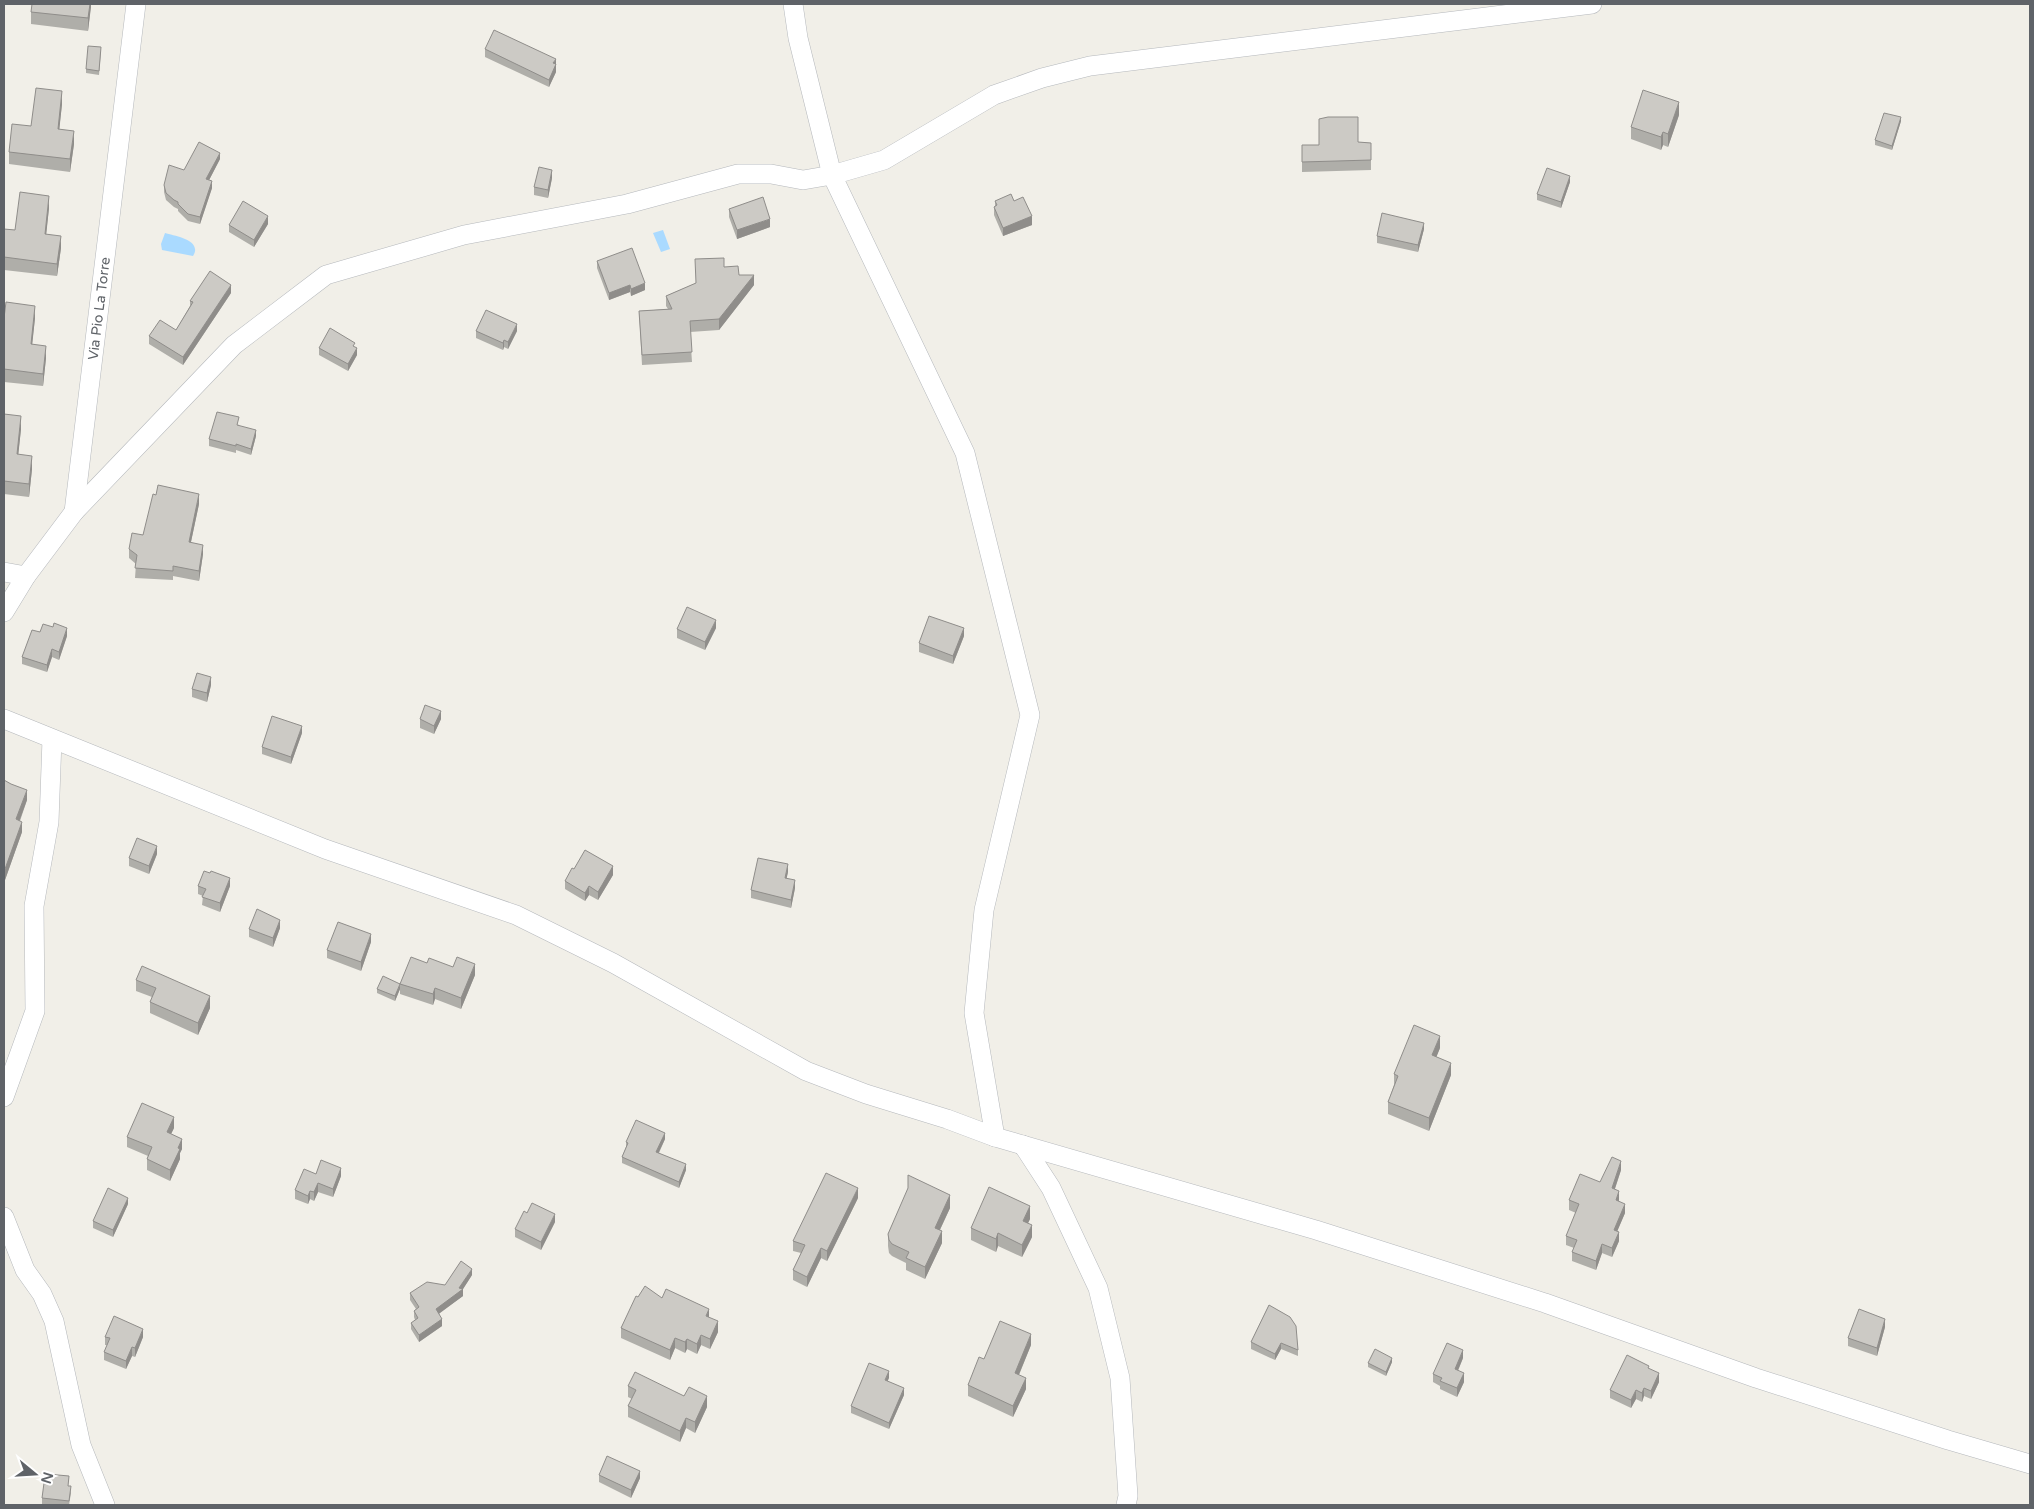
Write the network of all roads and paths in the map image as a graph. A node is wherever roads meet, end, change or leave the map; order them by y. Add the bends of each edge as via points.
1 (136, 4) edge
2 (793, 4) edge
3 (1592, 4) edge
4 (832, 175) junction
5 (74, 512) junction
6 (4, 572) edge
7 (26, 576) junction
8 (4, 612) edge
9 (4, 719) edge
10 (52, 739) junction
11 (4, 1097) edge
12 (995, 1137) junction
13 (1023, 1146) junction
14 (4, 1217) edge
15 (2030, 1464) edge
16 (105, 1505) edge
17 (1126, 1505) edge

1 - 5 street, Via Pio La Torre
2 - 4 street via 798,38
3 - 4 street via 1090,66 1042,78 994,96 884,160
4 - 5 street via 803,180 771,174 738,174 627,204 464,236 326,275 234,345
4 - 12 street via 965,453 1030,714 984,910 974,1013
5 - 7 street, Via Pio La Torre
6 - 7 street
7 - 8 street, Via Pio La Torre
9 - 10 street
10 - 11 street via 49,822 34,906 35,1011
10 - 12 street via 324,849 516,915 613,963 806,1071
12 - 13 street
13 - 15 street via 1316,1230 1545,1304 1765,1381
13 - 17 street via 1051,1188 1098,1288 1120,1378
14 - 16 street via 25,1270 42,1294 54,1321 80,1444

